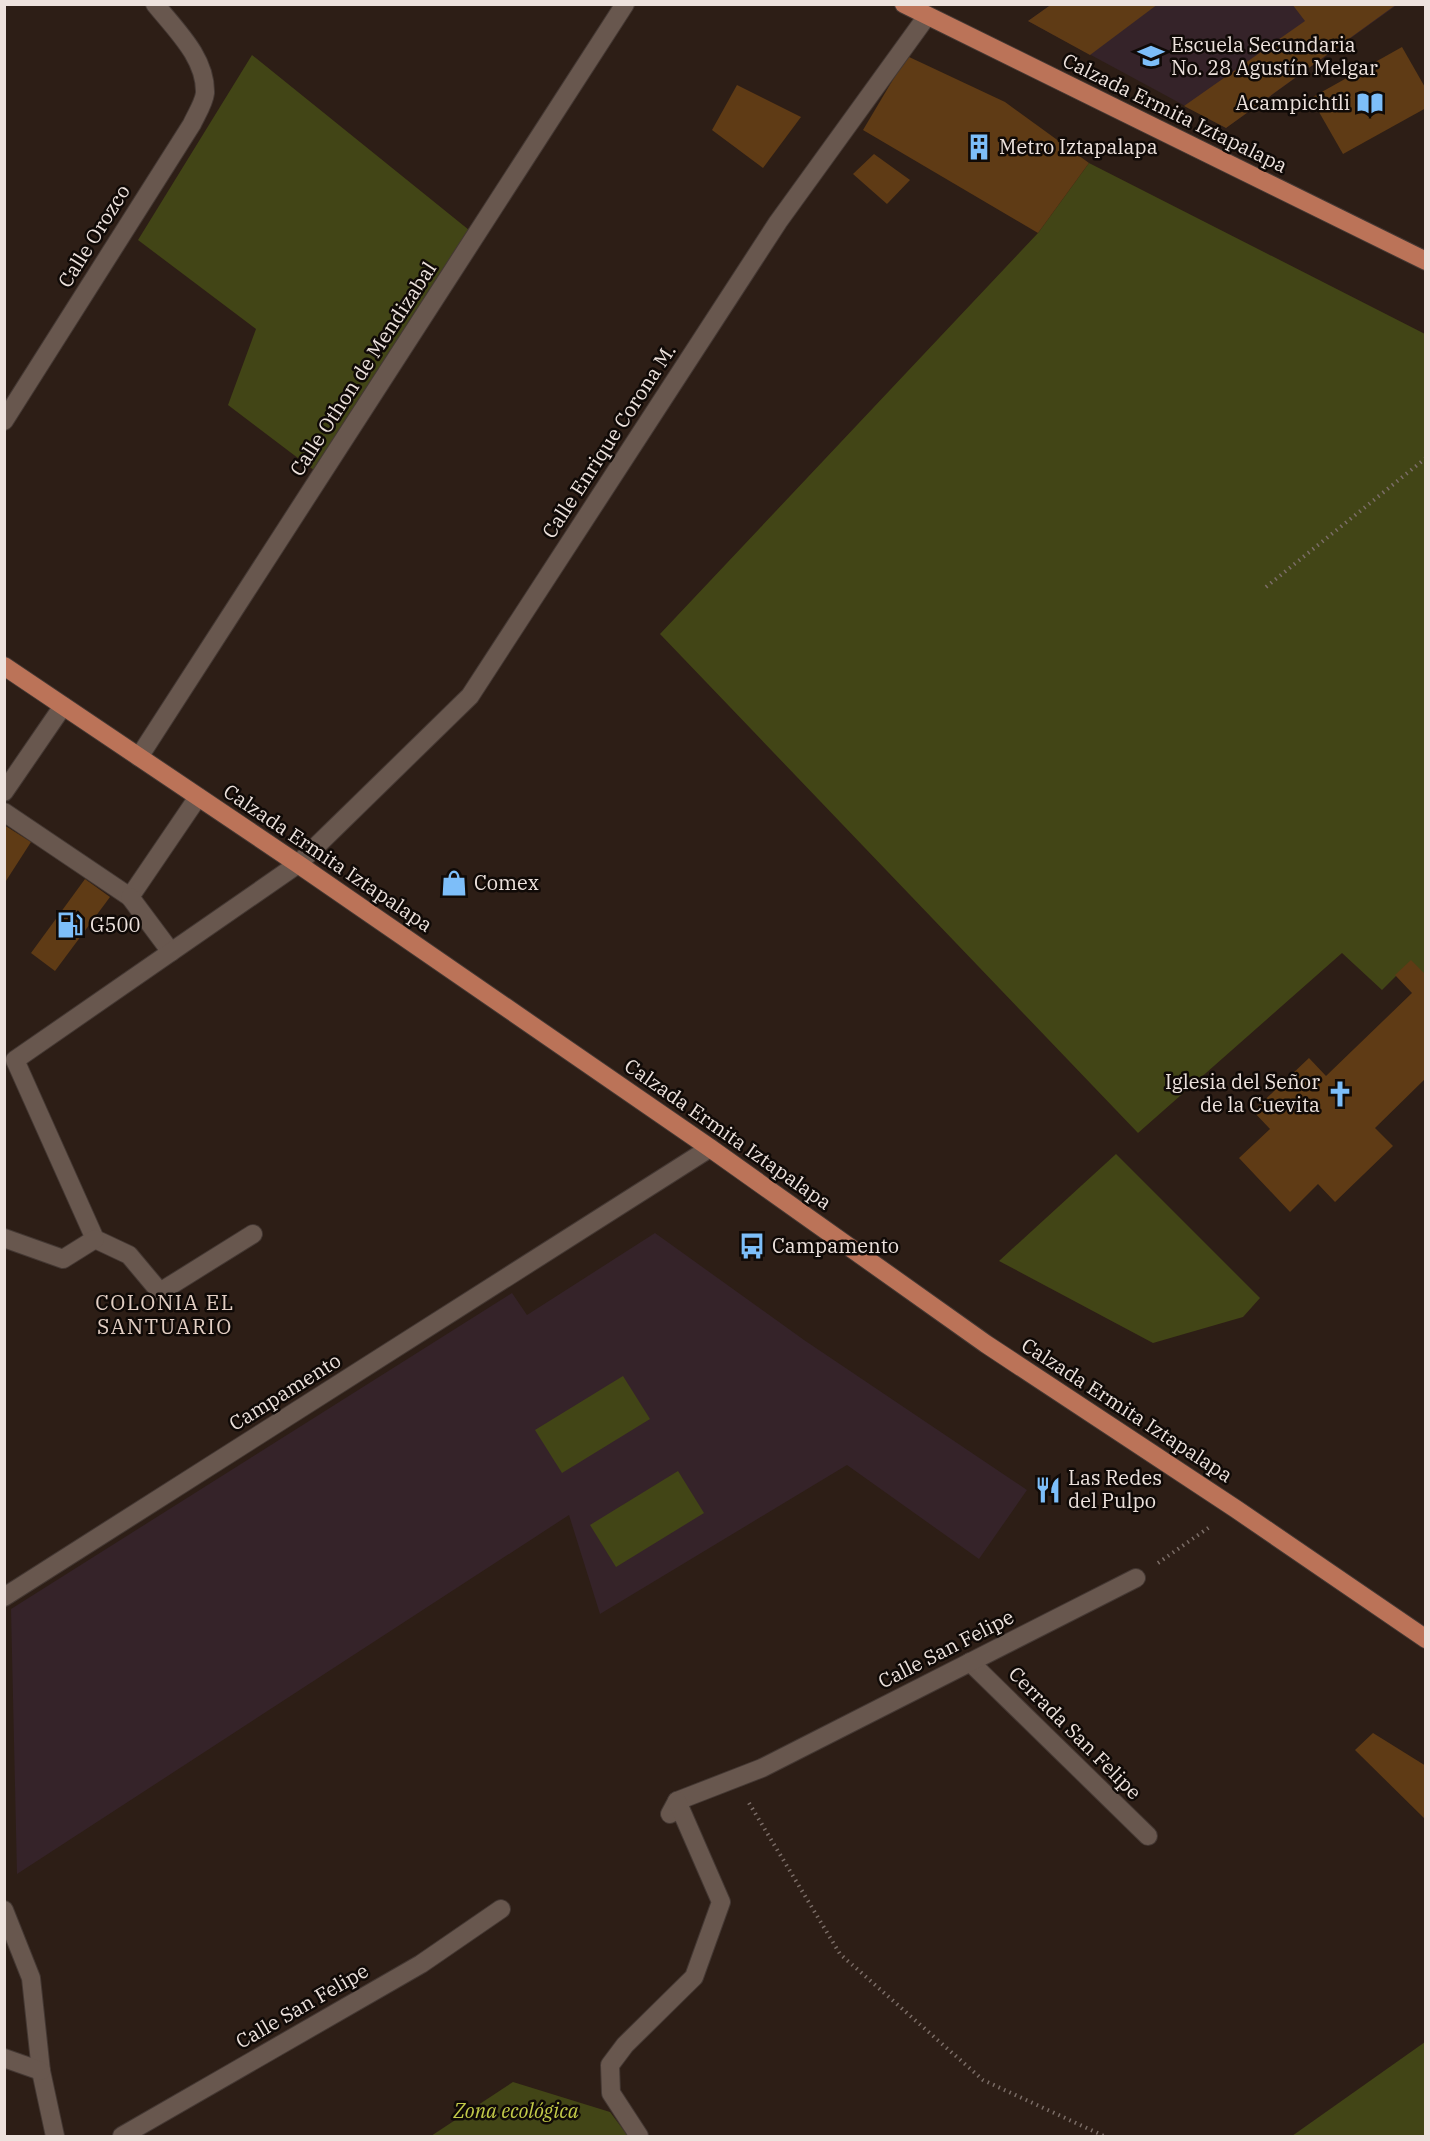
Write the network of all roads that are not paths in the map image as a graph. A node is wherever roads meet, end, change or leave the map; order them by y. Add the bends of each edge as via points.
1 (155, 4) edge
2 (625, 4) edge
3 (904, 4) edge
4 (927, 16) junction
5 (1425, 261) edge
6 (4, 421) edge
7 (4, 666) edge
8 (63, 706) junction
9 (139, 757) junction
10 (4, 792) edge
11 (198, 797) junction
12 (4, 812) edge
13 (298, 864) junction
14 (130, 897) junction
15 (171, 952) junction
16 (710, 1148) junction
17 (253, 1234) dead end
18 (4, 1238) edge
19 (95, 1239) junction
20 (1136, 1578) road end
21 (4, 1597) edge
22 (1425, 1639) edge
23 (970, 1662) junction
24 (1148, 1836) dead end
25 (501, 1909) dead end
26 (4, 1910) edge
27 (4, 2058) edge
28 (41, 2071) junction
29 (55, 2136) edge
30 (122, 2136) edge
31 (639, 2136) edge

1 - 6 street, Calle Orozco via 187,43 201,70 205,95 192,124
2 - 9 street, Calle Othon de Mendizabal
3 - 4 main road, Calzada Ermita Iztapalapa
4 - 5 main road, Calzada Ermita Iztapalapa
4 - 13 street, Calle Enrique Corona M. via 778,222 470,696
7 - 8 main road, Calzada Ermita Iztapalapa
8 - 9 main road, Calzada Ermita Iztapalapa
8 - 10 street
9 - 11 main road, Calzada Ermita Iztapalapa
11 - 13 main road, Calzada Ermita Iztapalapa
11 - 14 street
12 - 14 street
13 - 15 street, Calle Enrique Corona M.
13 - 16 main road, Calzada Ermita Iztapalapa
14 - 15 street
15 - 19 street, Calle Enrique Corona M. via 15,1059
16 - 21 street, Campamento
16 - 22 main road, Calzada Ermita Iztapalapa via 986,1344
17 - 19 street via 160,1292 129,1255
18 - 19 street via 63,1259
20 - 23 street, Calle San Felipe
23 - 24 street, Cerrada San Felipe
23 - 31 street, Calle San Felipe via 762,1768 674,1808 722,1902 694,1977 610,2065 611,2093
25 - 30 street, Calle San Felipe via 421,1964
26 - 28 street via 31,1978
27 - 28 street
28 - 29 street

